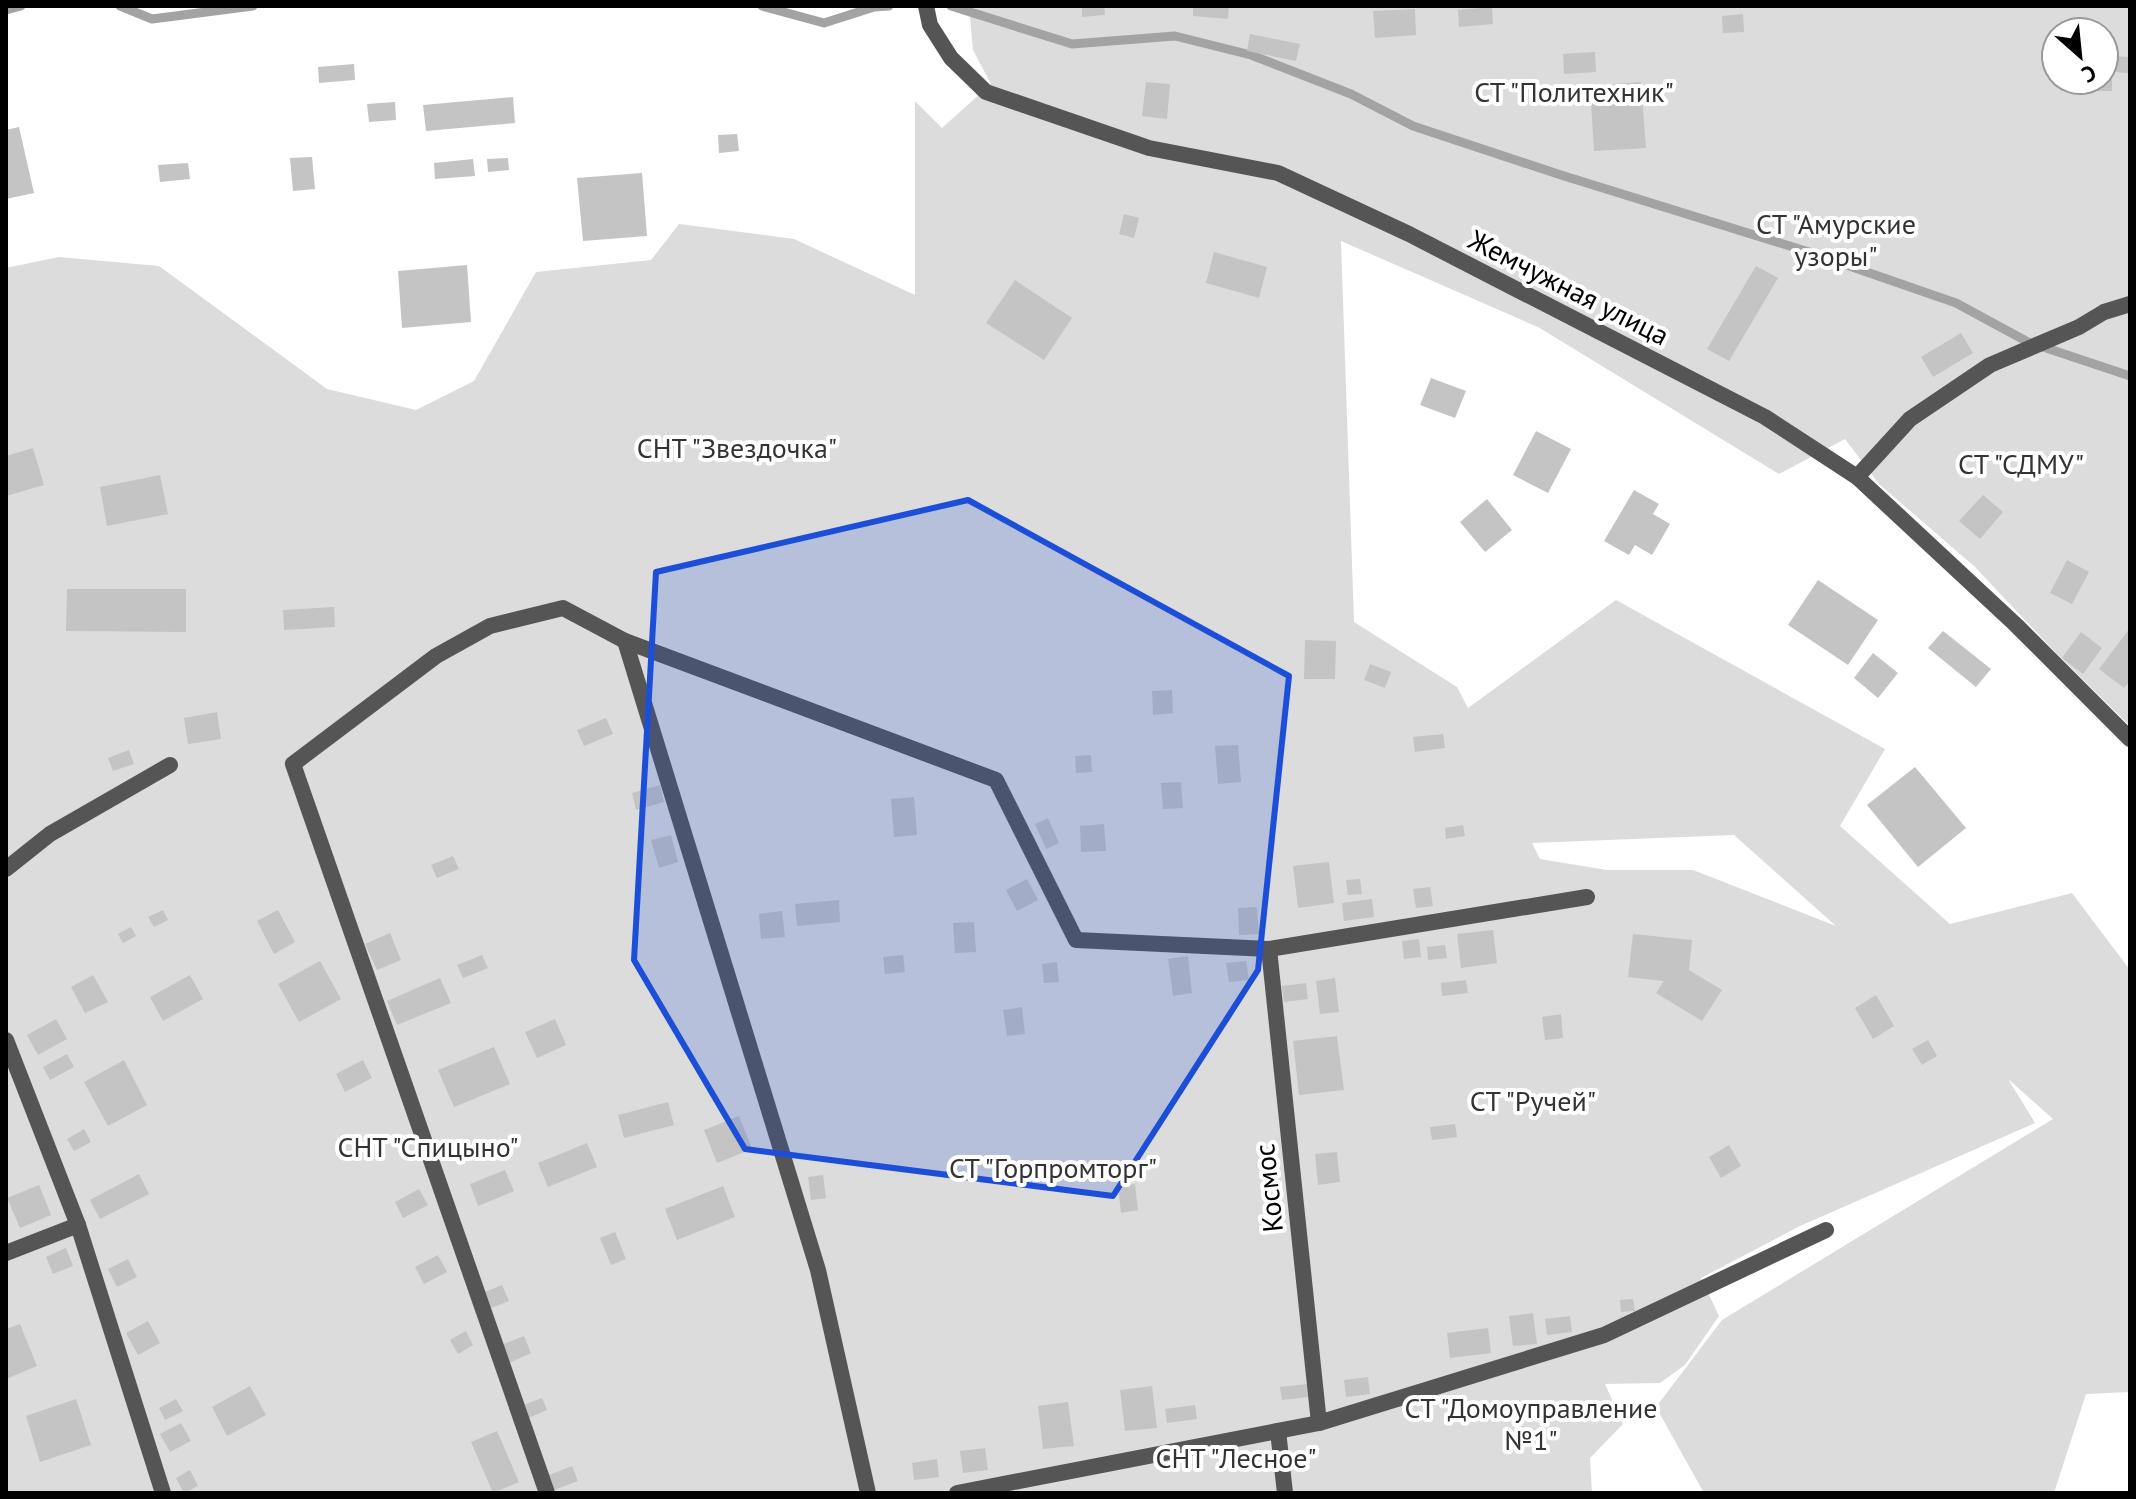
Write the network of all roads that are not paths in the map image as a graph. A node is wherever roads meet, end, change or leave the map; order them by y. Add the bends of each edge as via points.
1 (926, 6) edge
2 (2130, 304) edge
3 (1857, 477) junction
4 (625, 641) junction
5 (2130, 739) edge
6 (170, 765) dead end
7 (6, 869) edge
8 (1587, 897) dead end
9 (1269, 949) junction
10 (6, 1040) edge
11 (78, 1225) junction
12 (1826, 1230) dead end
13 (6, 1253) edge
14 (1319, 1423) junction
15 (1278, 1431) junction
16 (163, 1493) edge
17 (547, 1493) edge
18 (868, 1493) edge
19 (957, 1493) edge
20 (1285, 1493) edge

1 - 3 street, Жемчужная улица via 930,25 951,58 986,92 1149,148 1278,173 1409,234 1765,417
2 - 3 street via 1990,365 1910,419
3 - 5 street, Жемчужная улица
4 - 9 street via 996,780 1076,940
4 - 17 street via 563,608 490,626 436,656 293,764
4 - 18 street via 818,1270
6 - 7 street via 50,834
8 - 9 street
9 - 14 street, Космос
10 - 11 street
11 - 13 street
11 - 16 street
12 - 14 street via 1604,1335
14 - 15 street
15 - 19 street
15 - 20 street

